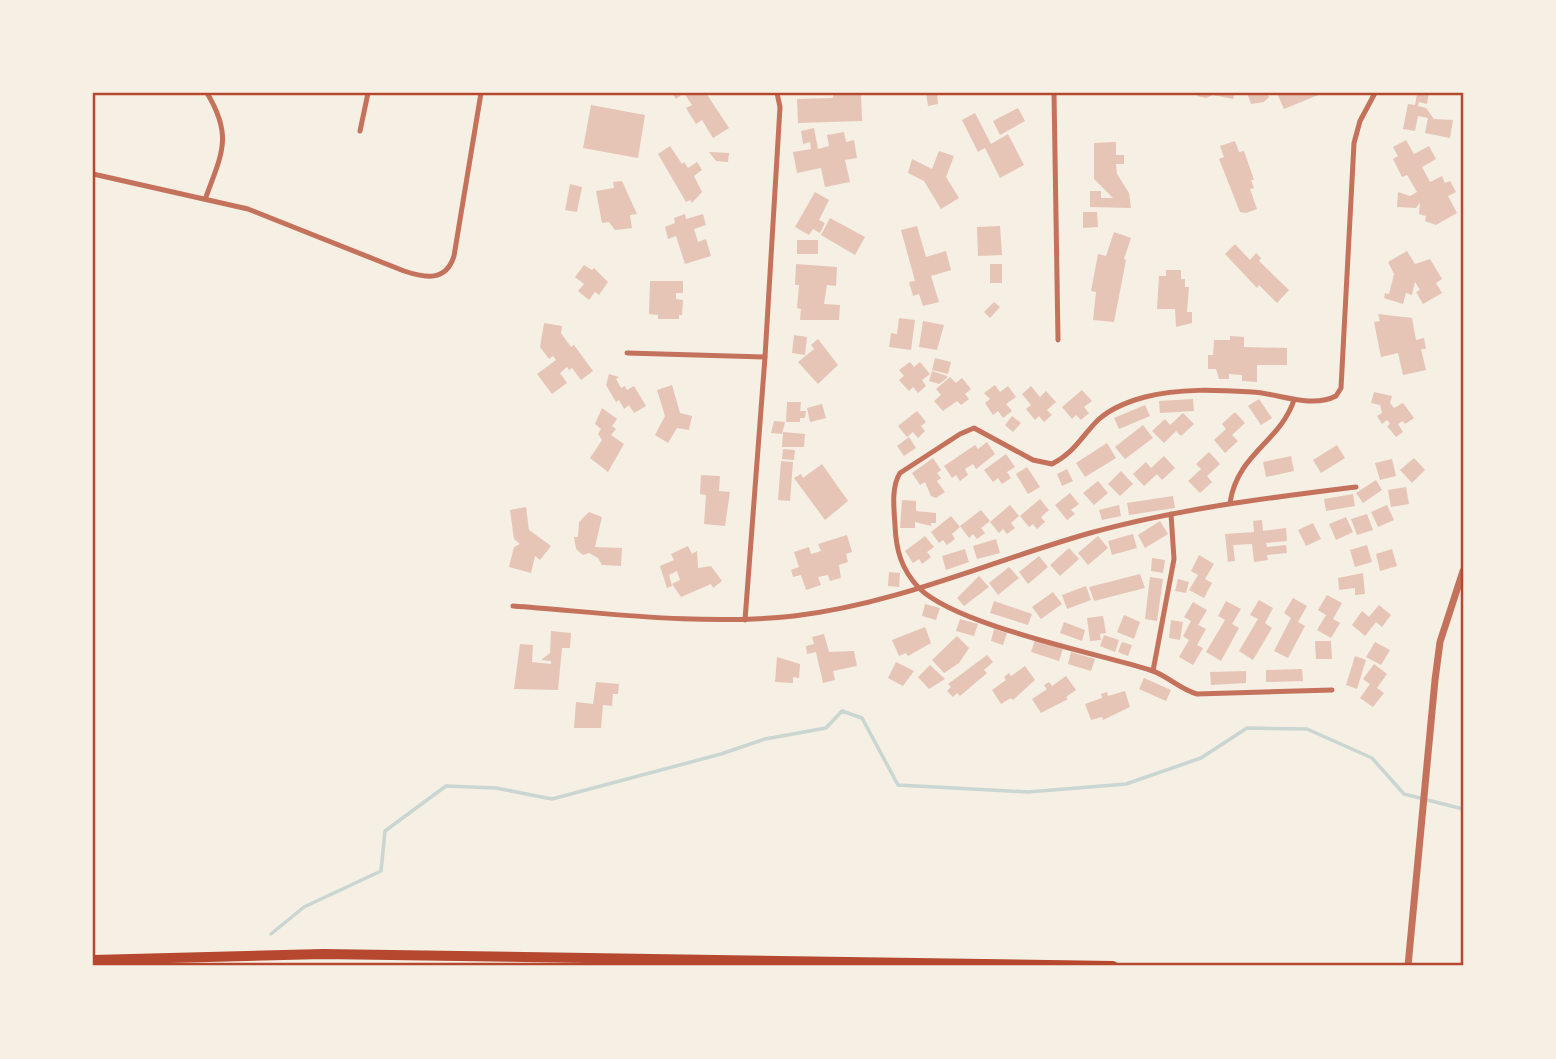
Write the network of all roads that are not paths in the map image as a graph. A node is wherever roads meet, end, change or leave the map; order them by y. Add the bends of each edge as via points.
1 (207, 93) edge
2 (368, 93) edge
3 (481, 93) edge
4 (777, 93) edge
5 (1054, 93) edge
6 (1375, 93) edge
7 (359, 131) dead end
8 (93, 174) edge
9 (206, 197) junction
10 (1058, 340) dead end
11 (627, 353) dead end
12 (765, 357) junction
13 (1294, 400) junction
14 (1356, 486) dead end
15 (1230, 503) junction
16 (1171, 514) junction
17 (1463, 571) edge
18 (920, 589) junction
19 (513, 606) dead end
20 (745, 620) junction
21 (1153, 671) junction
22 (1332, 690) dead end
23 (93, 960) edge
24 (1113, 966) edge
25 (1408, 966) edge

1 - 9 street via 225,132
2 - 7 street
3 - 9 street via 454,256 446,272 430,278 419,276 297,227
4 - 12 street
5 - 10 street
6 - 13 street via 1354,143 1341,388 1330,399
8 - 9 street
11 - 12 street
12 - 20 street
13 - 15 street via 1285,421 1236,479
13 - 18 street via 1220,391 1144,397 1107,413 1072,452 1052,464 1033,460 974,428 965,431 897,477 895,548
14 - 15 street
15 - 16 street
16 - 18 street via 1087,534
16 - 21 street via 1174,559
17 - 25 street via 1440,642
18 - 20 street via 880,602
18 - 21 street via 1000,627
19 - 20 street
21 - 22 street via 1186,691 1207,696
23 - 24 highway via 323,954

